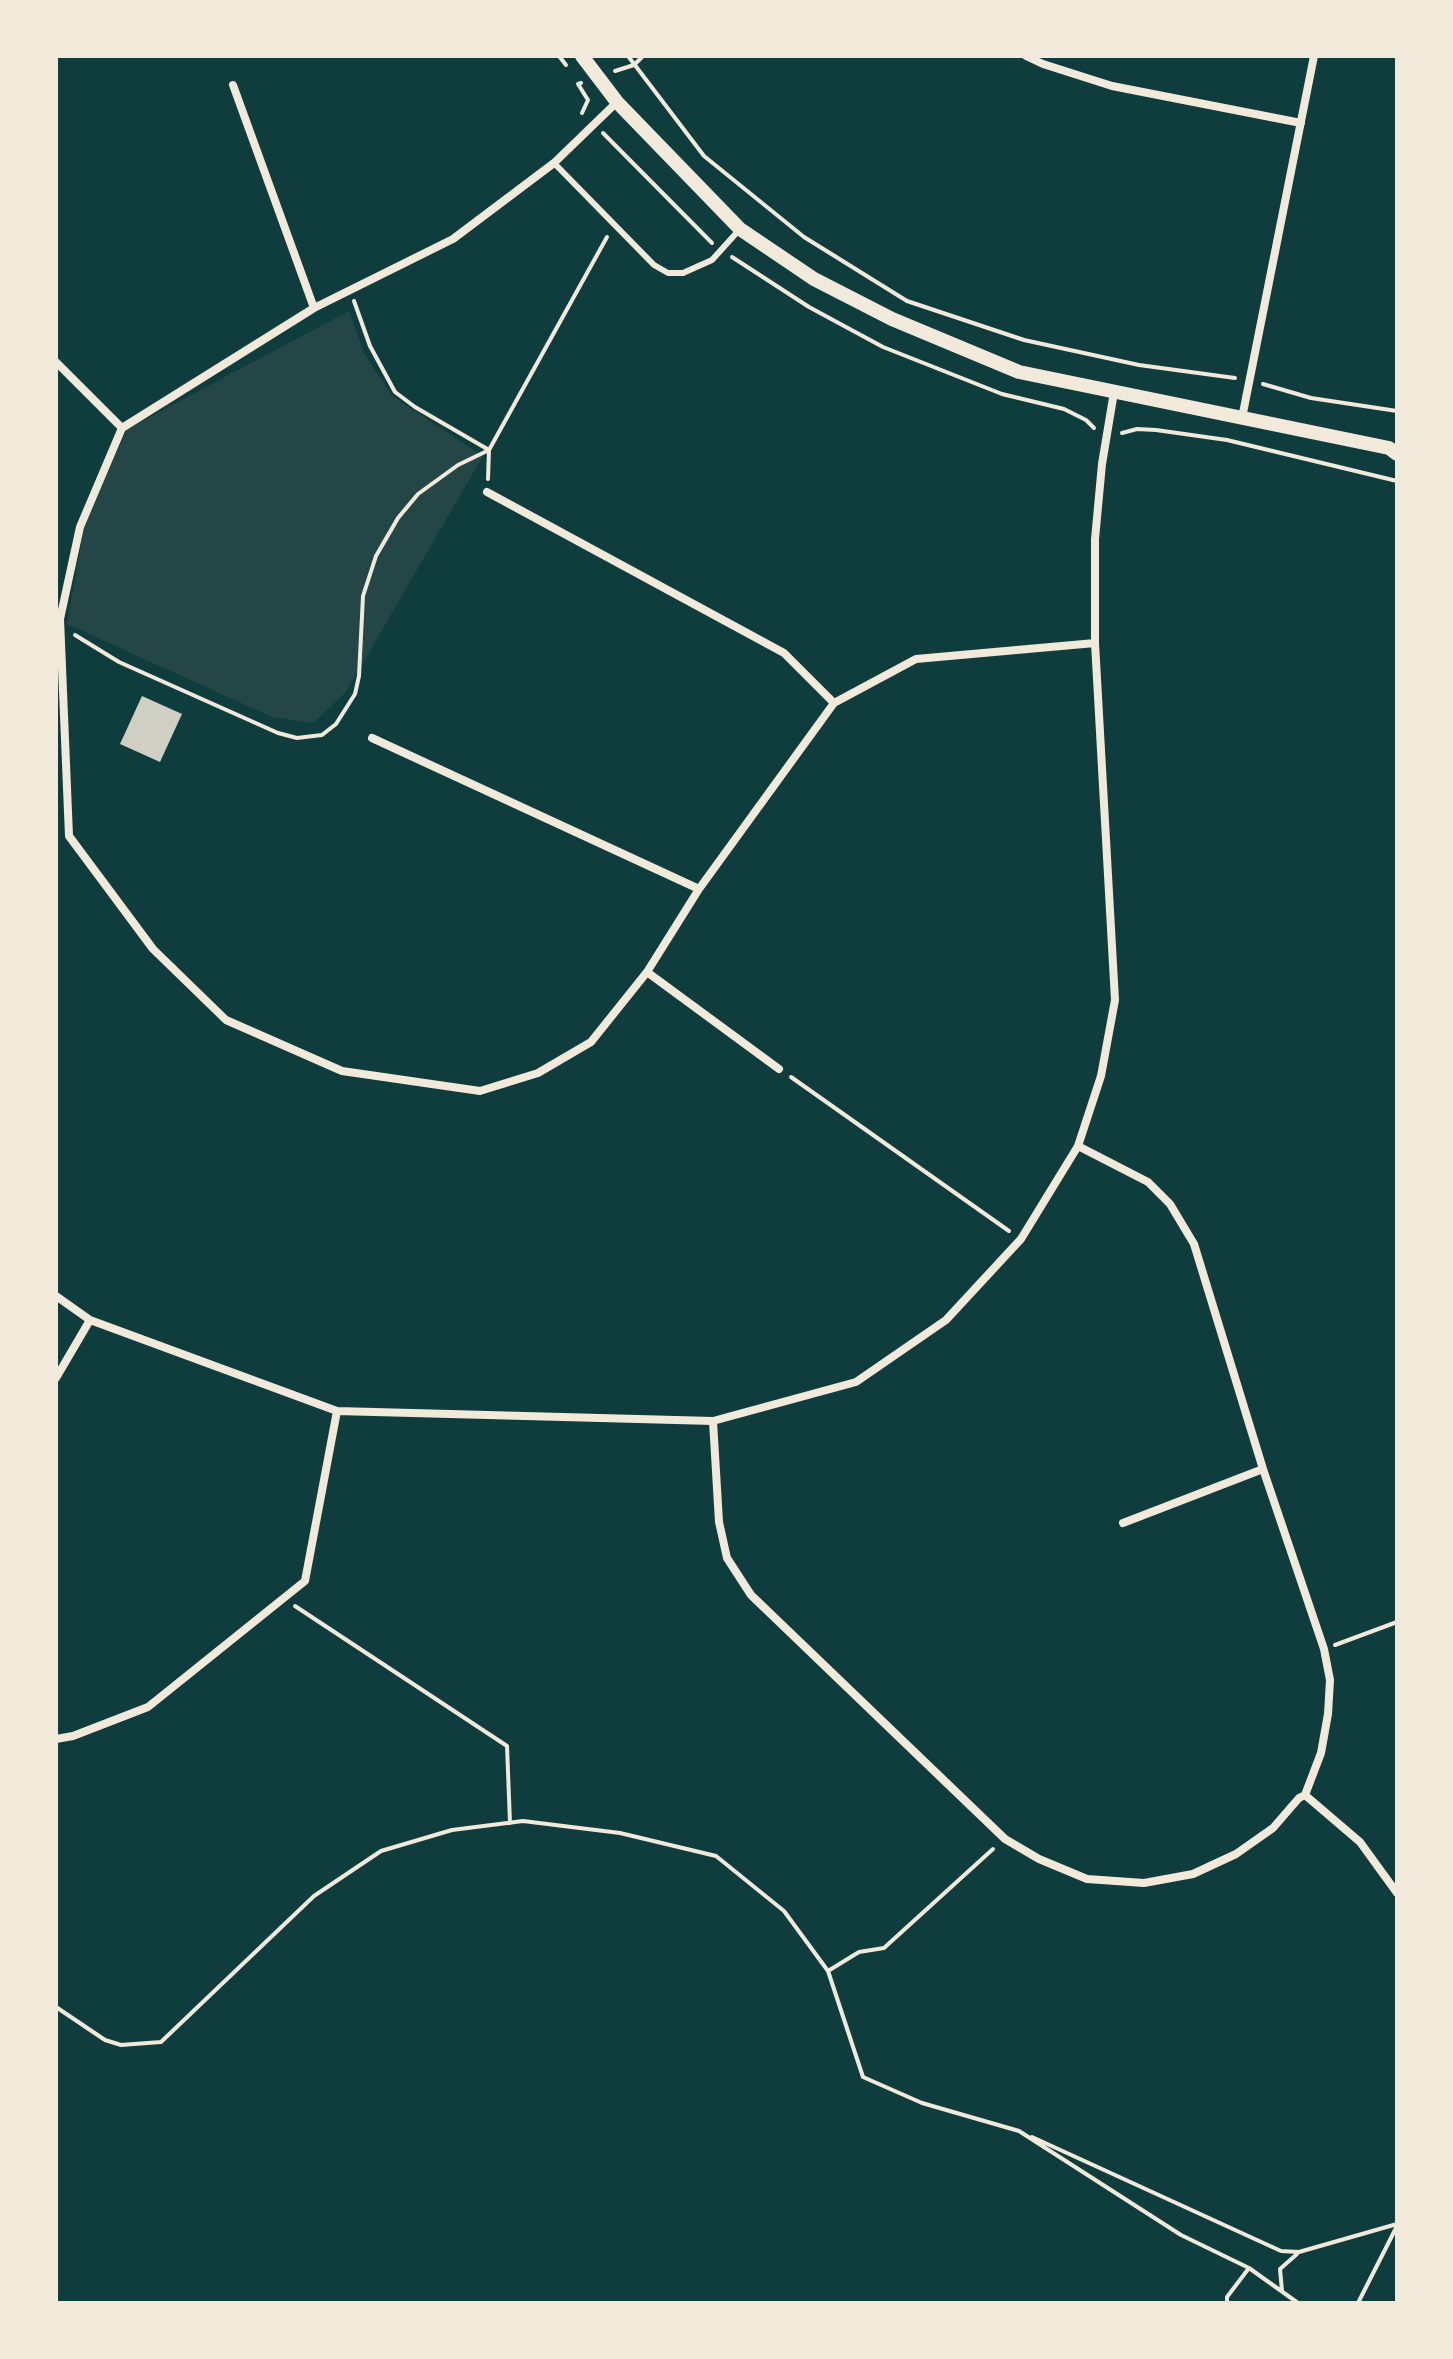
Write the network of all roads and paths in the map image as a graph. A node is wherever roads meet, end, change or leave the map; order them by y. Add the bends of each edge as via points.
1 (582, 56) edge
2 (628, 56) edge
3 (643, 56) edge
4 (1026, 56) edge
5 (1314, 56) edge
6 (634, 65) junction
7 (233, 85) dead end
8 (588, 100) dead end
9 (617, 102) junction
10 (580, 118) dead end
11 (1301, 123) junction
12 (609, 137) dead end
13 (554, 163) junction
14 (614, 224) junction
15 (740, 229) junction
16 (719, 250) junction
17 (351, 292) junction
18 (314, 308) junction
19 (56, 362) edge
20 (1250, 380) junction
21 (1114, 392) junction
22 (1397, 411) edge
23 (1242, 418) junction
24 (122, 428) junction
25 (1394, 449) edge
26 (489, 450) junction
27 (487, 492) joint
28 (58, 618) edge
29 (1095, 643) junction
30 (834, 703) junction
31 (372, 738) dead end
32 (699, 889) junction
33 (647, 972) junction
34 (779, 1069) joint
35 (1078, 1146) junction
36 (1021, 1239) junction
37 (56, 1296) edge
38 (90, 1320) junction
39 (56, 1378) edge
40 (337, 1411) junction
41 (713, 1421) junction
42 (1263, 1469) junction
43 (1123, 1523) dead end
44 (283, 1598) junction
45 (1397, 1622) edge
46 (1324, 1649) junction
47 (56, 1739) edge
48 (1305, 1795) junction
49 (510, 1823) junction
50 (1005, 1839) junction
51 (1397, 1893) edge
52 (828, 1971) junction
53 (56, 2007) edge
54 (1019, 2131) junction
55 (1397, 2225) edge
56 (1299, 2252) junction
57 (1249, 2268) junction
58 (1282, 2291) junction
59 (1227, 2303) edge
60 (1298, 2303) edge
61 (1358, 2303) edge

1 - 9 street
2 - 6 path
3 - 6 path
4 - 11 street via 1112,86
5 - 11 street
6 - 20 path via 704,156 804,237 907,301 1024,340 1139,365
7 - 18 street
8 - 10 path
9 - 13 street
9 - 15 street
11 - 20 street
12 - 16 path
13 - 14 lane
13 - 17 street via 453,239
14 - 16 lane via 668,273 696,269
14 - 26 path
15 - 16 lane
15 - 21 street via 814,279 892,319 1019,372
17 - 18 street
17 - 26 path via 370,346 395,392
18 - 24 street
19 - 24 street
20 - 22 path via 1311,398
20 - 23 street
21 - 23 street
21 - 29 street via 1095,539
23 - 25 street
24 - 28 street via 80,527
26 - 27 path
26 - 28 path via 418,494 398,518 376,556 363,596 355,694 336,724 322,735 297,738 278,733 179,691 80,640
27 - 30 street via 784,653
28 - 33 street via 69,836 153,949 226,1020 342,1071 480,1091 538,1073 591,1042
29 - 30 street via 916,659
29 - 35 street via 1115,1000 1101,1076
30 - 32 street
31 - 32 street
32 - 33 street
33 - 34 street
34 - 36 path
35 - 36 street
35 - 42 street via 1148,1182 1170,1204 1194,1244
36 - 41 street via 946,1320 856,1382
37 - 38 street
38 - 39 street
38 - 40 street
40 - 41 street
40 - 44 street via 305,1581
41 - 50 street via 724,1546 751,1595
42 - 43 street
42 - 46 street
44 - 47 street via 148,1707
44 - 49 path via 507,1746
45 - 46 path
46 - 48 street via 1330,1680 1328,1714
48 - 50 street via 1273,1828 1236,1854 1193,1874 1144,1883 1087,1879
48 - 51 street via 1360,1842
49 - 52 path via 620,1833 716,1856 784,1911
49 - 53 path via 452,1830 381,1851 314,1896 161,2042 121,2045 105,2040
50 - 52 path via 884,1948 859,1952
52 - 54 path via 863,2077 922,2103
54 - 56 path via 1281,2251
54 - 57 path via 1181,2235
55 - 56 path
55 - 61 path
56 - 58 path via 1280,2269
57 - 58 path
57 - 59 path
58 - 60 path

